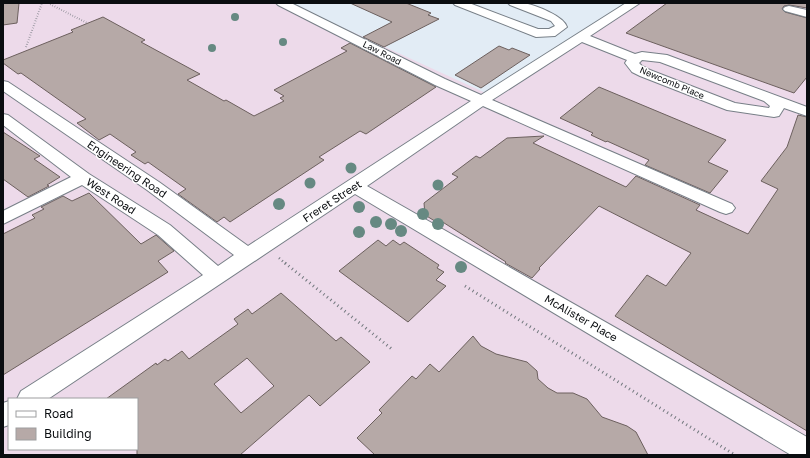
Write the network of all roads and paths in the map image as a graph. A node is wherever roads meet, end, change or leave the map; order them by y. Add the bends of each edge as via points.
1 (42, 3) edge
2 (48, 3) edge
3 (282, 3) edge
4 (459, 3) edge
5 (514, 3) edge
6 (634, 3) edge
7 (789, 9) dead end
8 (807, 14) edge
9 (87, 23) dead end
10 (582, 37) junction
11 (26, 47) dead end
12 (634, 58) junction
13 (3, 85) edge
14 (770, 99) junction
15 (484, 100) junction
16 (807, 112) edge
17 (3, 118) edge
18 (84, 178) junction
19 (355, 186) junction
20 (726, 208) dead end
21 (3, 218) edge
22 (248, 256) junction
23 (279, 258) dead end
24 (217, 276) junction
25 (465, 286) dead end
26 (393, 350) dead end
27 (31, 398) edge
28 (807, 451) edge
29 (735, 455) edge

1 - 11 path
2 - 9 path
3 - 15 street, Law Road via 440,82
4 - 5 street via 536,32 551,33 560,28 560,23 555,19
6 - 10 street, Freret Street
7 - 8 street
10 - 12 street
10 - 15 street, Freret Street
12 - 14 street, Newcomb Place via 662,58
12 - 14 street, Newcomb Place via 632,63 637,69 732,107 774,113 778,106
13 - 22 street, Engineering Road via 153,186
14 - 16 street, Newcomb Place
15 - 19 street, Freret Street
15 - 20 street, Law Road
17 - 18 street, West Road
18 - 21 street
18 - 24 street, West Road via 164,230
19 - 22 street, Freret Street
19 - 28 street, McAlister Place
22 - 24 street, Freret Street
23 - 26 path
24 - 27 street, Freret Street
25 - 29 path

